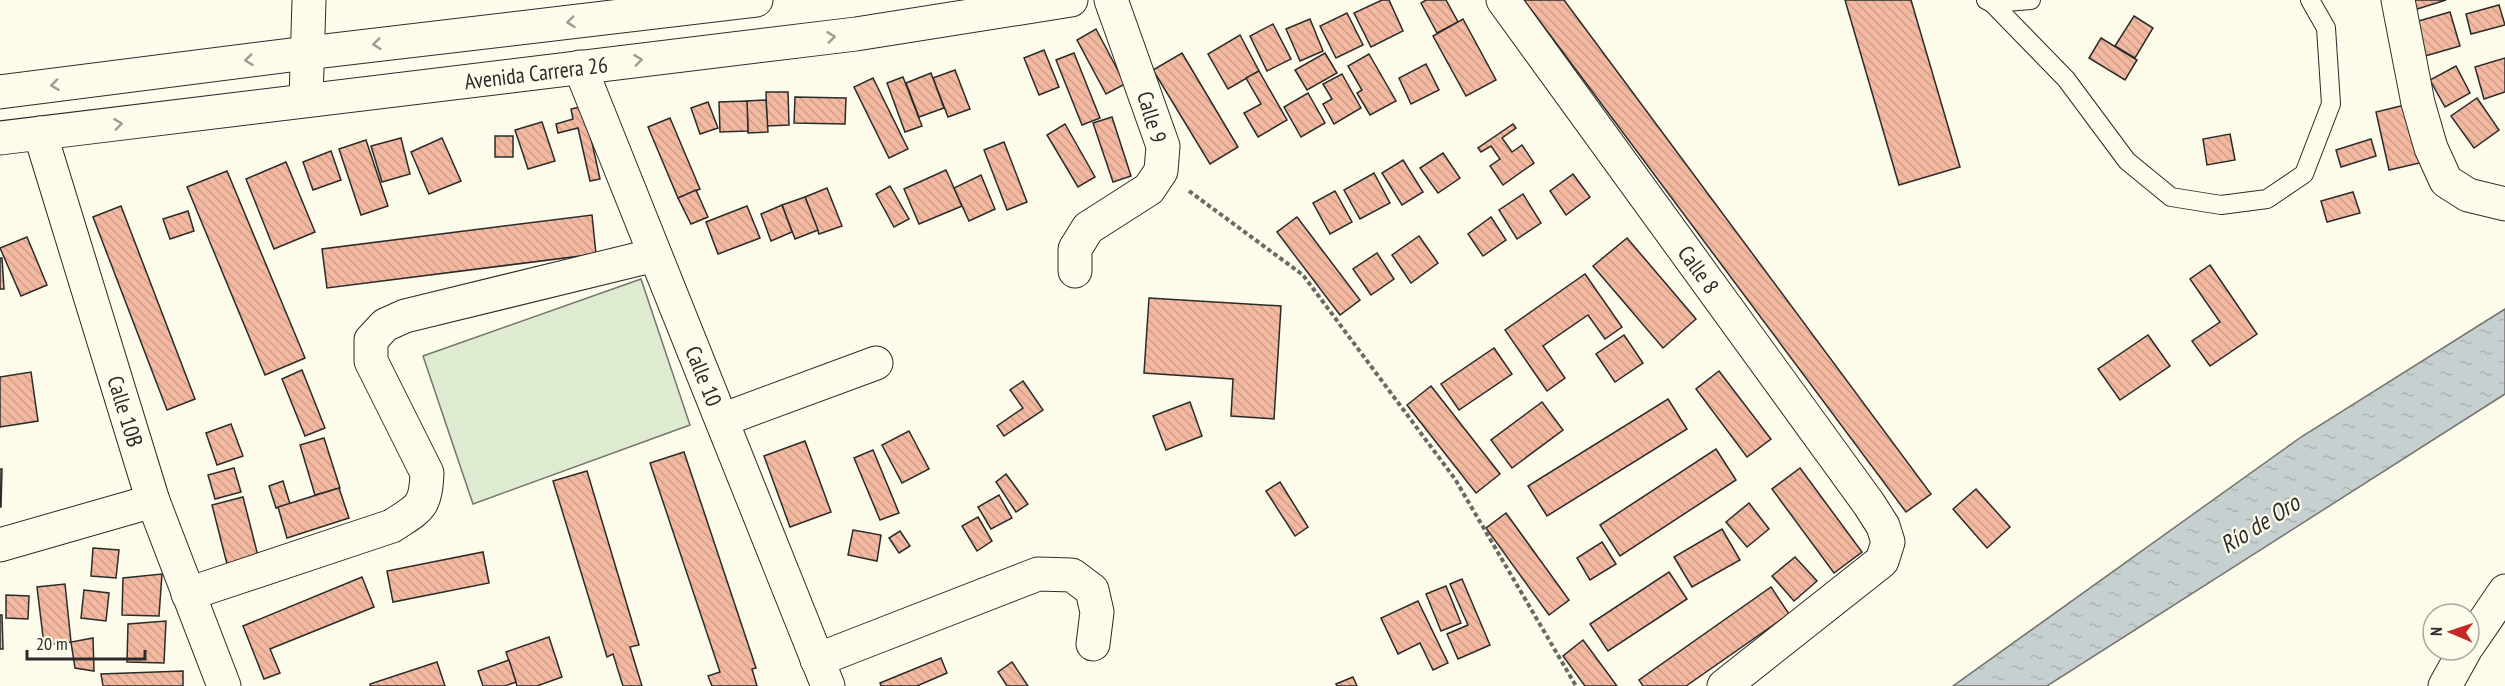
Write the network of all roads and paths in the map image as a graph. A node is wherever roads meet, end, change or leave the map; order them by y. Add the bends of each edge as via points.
1 (309, 0) edge
2 (756, 0) edge
3 (1071, 0) edge
4 (1111, 0) edge
5 (1503, 0) edge
6 (2031, 0) edge
7 (2310, 0) edge
8 (2398, 0) edge
9 (1989, 1) edge
10 (307, 52) junction
11 (580, 67) junction
12 (0, 92) edge
13 (306, 100) junction
14 (39, 134) junction
15 (0, 138) edge
16 (1161, 171) junction
17 (2505, 204) edge
18 (655, 255) junction
19 (1075, 271) dead end
20 (876, 363) dead end
21 (722, 420) junction
22 (153, 501) junction
23 (0, 545) edge
24 (2505, 591) edge
25 (188, 594) junction
26 (2481, 626) edge
27 (1094, 644) dead end
28 (2458, 662) edge
29 (823, 673) edge
30 (224, 686) edge
31 (1576, 686) edge
32 (1724, 686) edge
33 (2445, 686) edge

1 - 10 street
2 -> 10 street, Avenida Carrera 26
11 -> 3 street, Avenida Carrera 26 via 867,32
4 - 16 street, Calle 9 via 1163,146
5 - 32 street, Calle 8 via 1883,526 1888,543 1882,561
6 - 9 lane
7 - 9 lane via 2325,28 2331,104 2304,174 2267,199 2220,205 2171,197 2127,161 2066,79
8 - 17 street via 2418,104 2446,181 2468,195
10 -> 12 street, Avenida Carrera 26
10 - 13 street
11 - 13 street, Avenida Carrera 26
11 - 18 street, Calle 10
14 -> 13 street, Avenida Carrera 26
14 - 15 street, Avenida Carrera 26
14 - 22 street, Calle 10B
16 - 19 street, Calle 9 via 1149,189 1088,228 1075,249
16 - 31 path via 1303,275 1455,479
18 - 21 street, Calle 10
18 - 25 street via 405,316 386,325 371,340 371,361 427,473 421,506 392,526
20 - 21 street
21 - 29 street, Calle 10
22 - 23 street
22 - 25 street, Calle 10B
24 - 26 street
25 - 30 street, Calle 10B
27 - 29 street via 1097,612 1092,590 1072,575 1038,574
28 - 33 street

